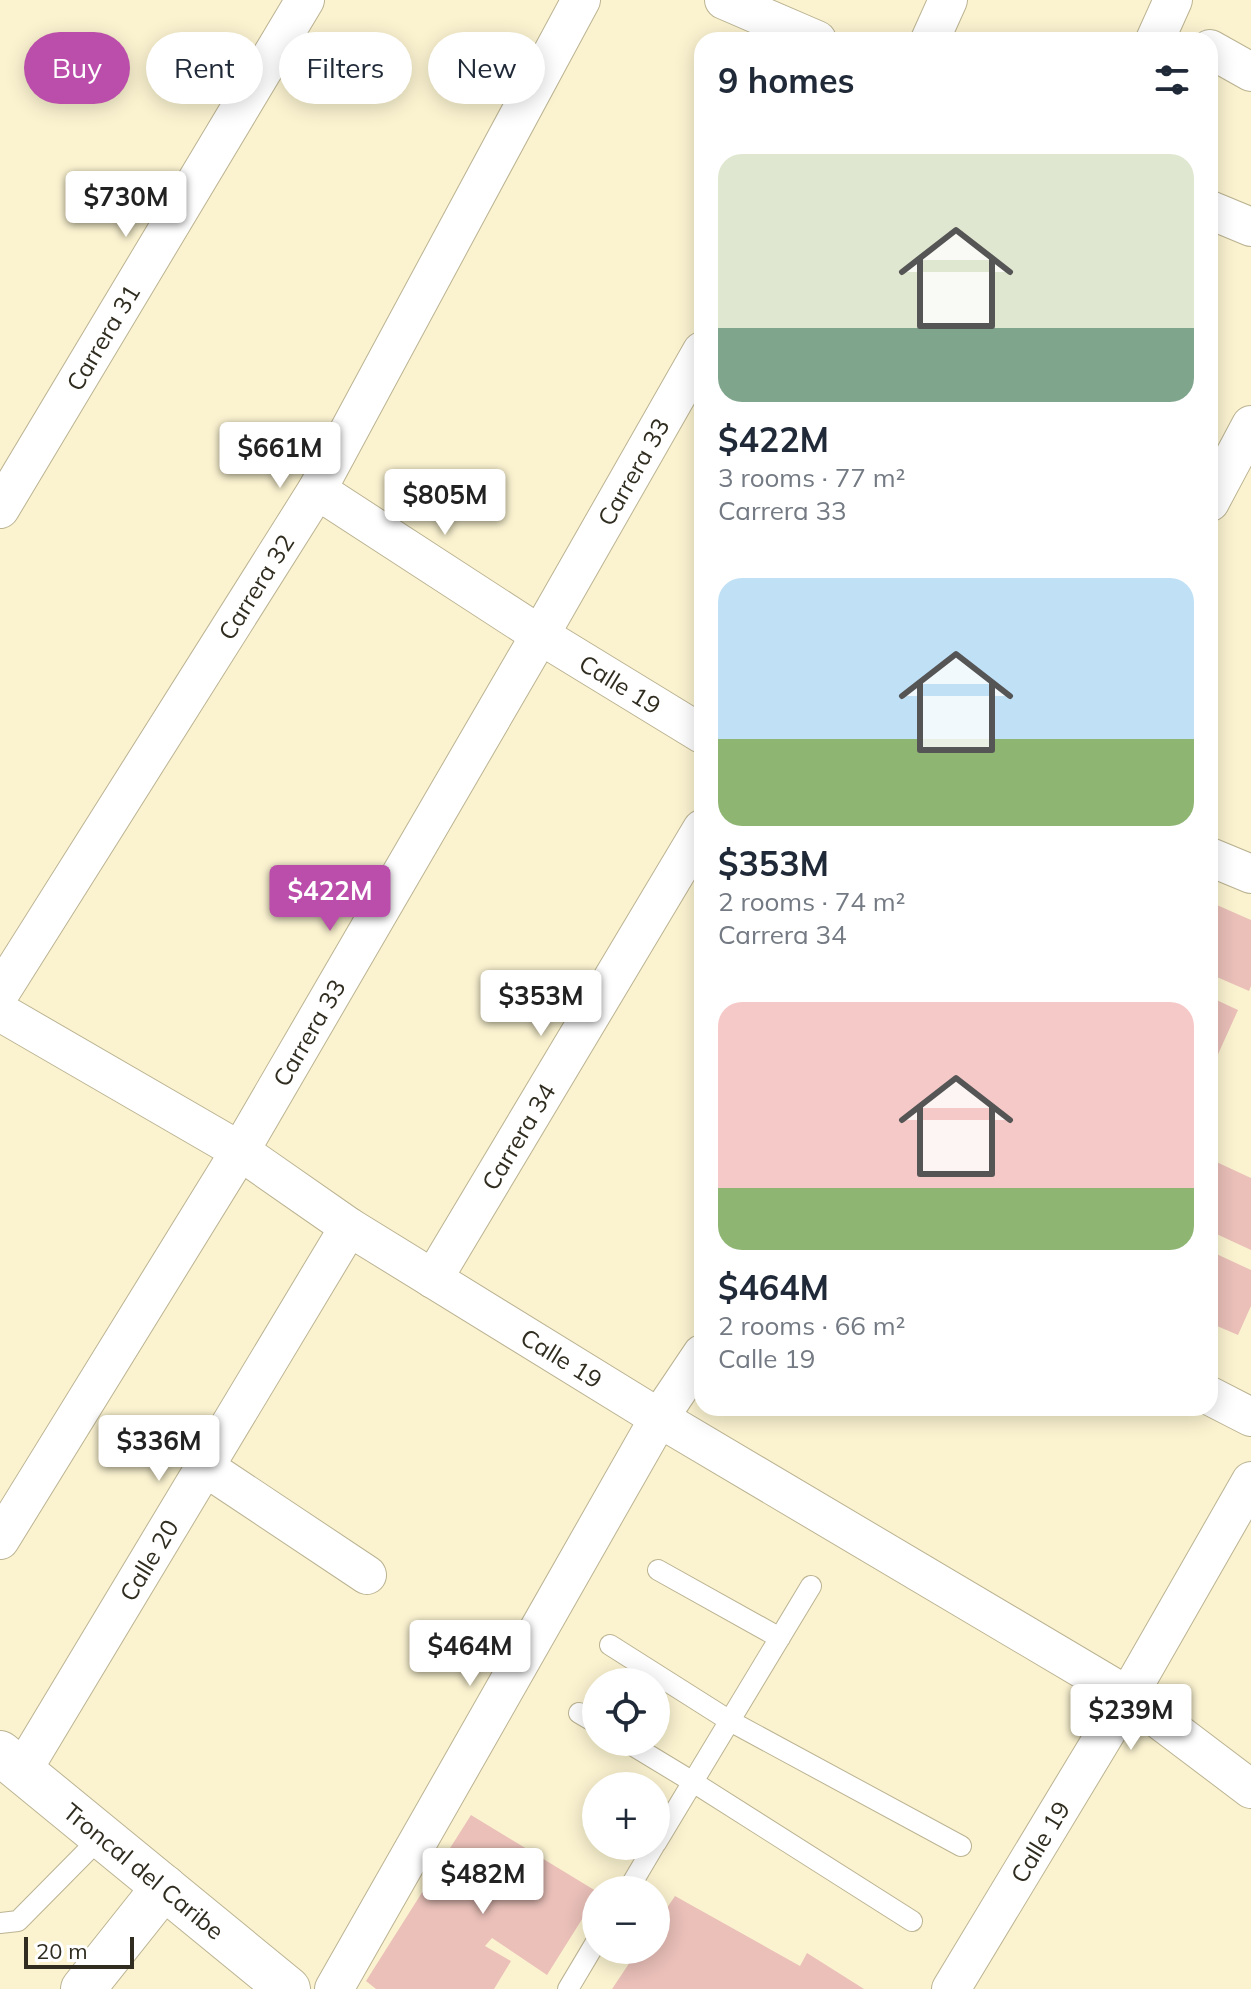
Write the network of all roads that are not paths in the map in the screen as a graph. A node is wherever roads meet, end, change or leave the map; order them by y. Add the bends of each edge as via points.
1 (305, 0) edge
2 (581, 0) edge
3 (724, 0) edge
4 (948, 0) edge
5 (798, 32) edge
6 (934, 32) edge
7 (1218, 53) edge
8 (1251, 72) edge
9 (1218, 213) edge
10 (1251, 227) edge
11 (694, 365) edge
12 (1251, 425) edge
13 (1218, 487) edge
14 (317, 490) junction
15 (0, 509) edge
16 (540, 635) junction
17 (694, 729) edge
18 (694, 842) edge
19 (1218, 860) edge
20 (1251, 874) edge
21 (0, 993) edge
22 (0, 1012) edge
23 (240, 1151) junction
24 (349, 1227) junction
25 (433, 1279) junction
26 (694, 1366) edge
27 (1218, 1400) edge
28 (1251, 1417) edge
29 (659, 1418) junction
30 (205, 1467) junction
31 (1251, 1481) edge
32 (0, 1540) edge
33 (658, 1570) dead end
34 (367, 1575) dead end
35 (811, 1586) dead end
36 (780, 1638) junction
37 (610, 1645) dead end
38 (1128, 1696) junction
39 (730, 1721) junction
40 (650, 1756) edge
41 (11, 1762) edge
42 (693, 1782) junction
43 (1251, 1789) edge
44 (670, 1820) edge
45 (102, 1836) junction
46 (961, 1846) dead end
47 (164, 1887) junction
48 (912, 1921) dead end
49 (0, 1923) edge
50 (583, 1964) edge
51 (83, 1989) edge
52 (288, 1989) edge
53 (334, 1989) edge
54 (568, 1989) edge
55 (951, 1989) edge

1 - 15 street, Carrera 31
2 - 14 street, Carrera 32
3 - 5 street
4 - 6 street
7 - 8 street
9 - 10 street
11 - 16 street, Carrera 33
12 - 13 street
14 - 16 street, Calle 19
14 - 21 street, Carrera 32
16 - 17 street, Calle 19
16 - 23 street, Carrera 33
18 - 25 street, Carrera 34
19 - 20 street
22 - 23 street, Calle 19
23 - 24 street, Calle 19
23 - 32 street, Carrera 33
24 - 25 street, Calle 19
24 - 30 street, Calle 20
25 - 29 street, Calle 19
26 - 29 street
27 - 28 street
29 - 38 street, Calle 19
29 - 53 street
30 - 34 street
30 - 41 street, Calle 20
31 - 38 street, Calle 19
33 - 36 lane
35 - 36 lane
36 - 39 lane
37 - 39 lane
38 - 43 street, Calle 19
38 - 55 street, Calle 19
39 - 42 lane
39 - 46 lane
40 - 42 lane
41 - 45 main road, Troncal del Caribe
42 - 44 lane
42 - 48 lane
45 - 47 main road, Troncal del Caribe
45 - 49 lane via 18,1921
47 - 51 main road
47 - 52 main road, Troncal del Caribe
50 - 54 lane

